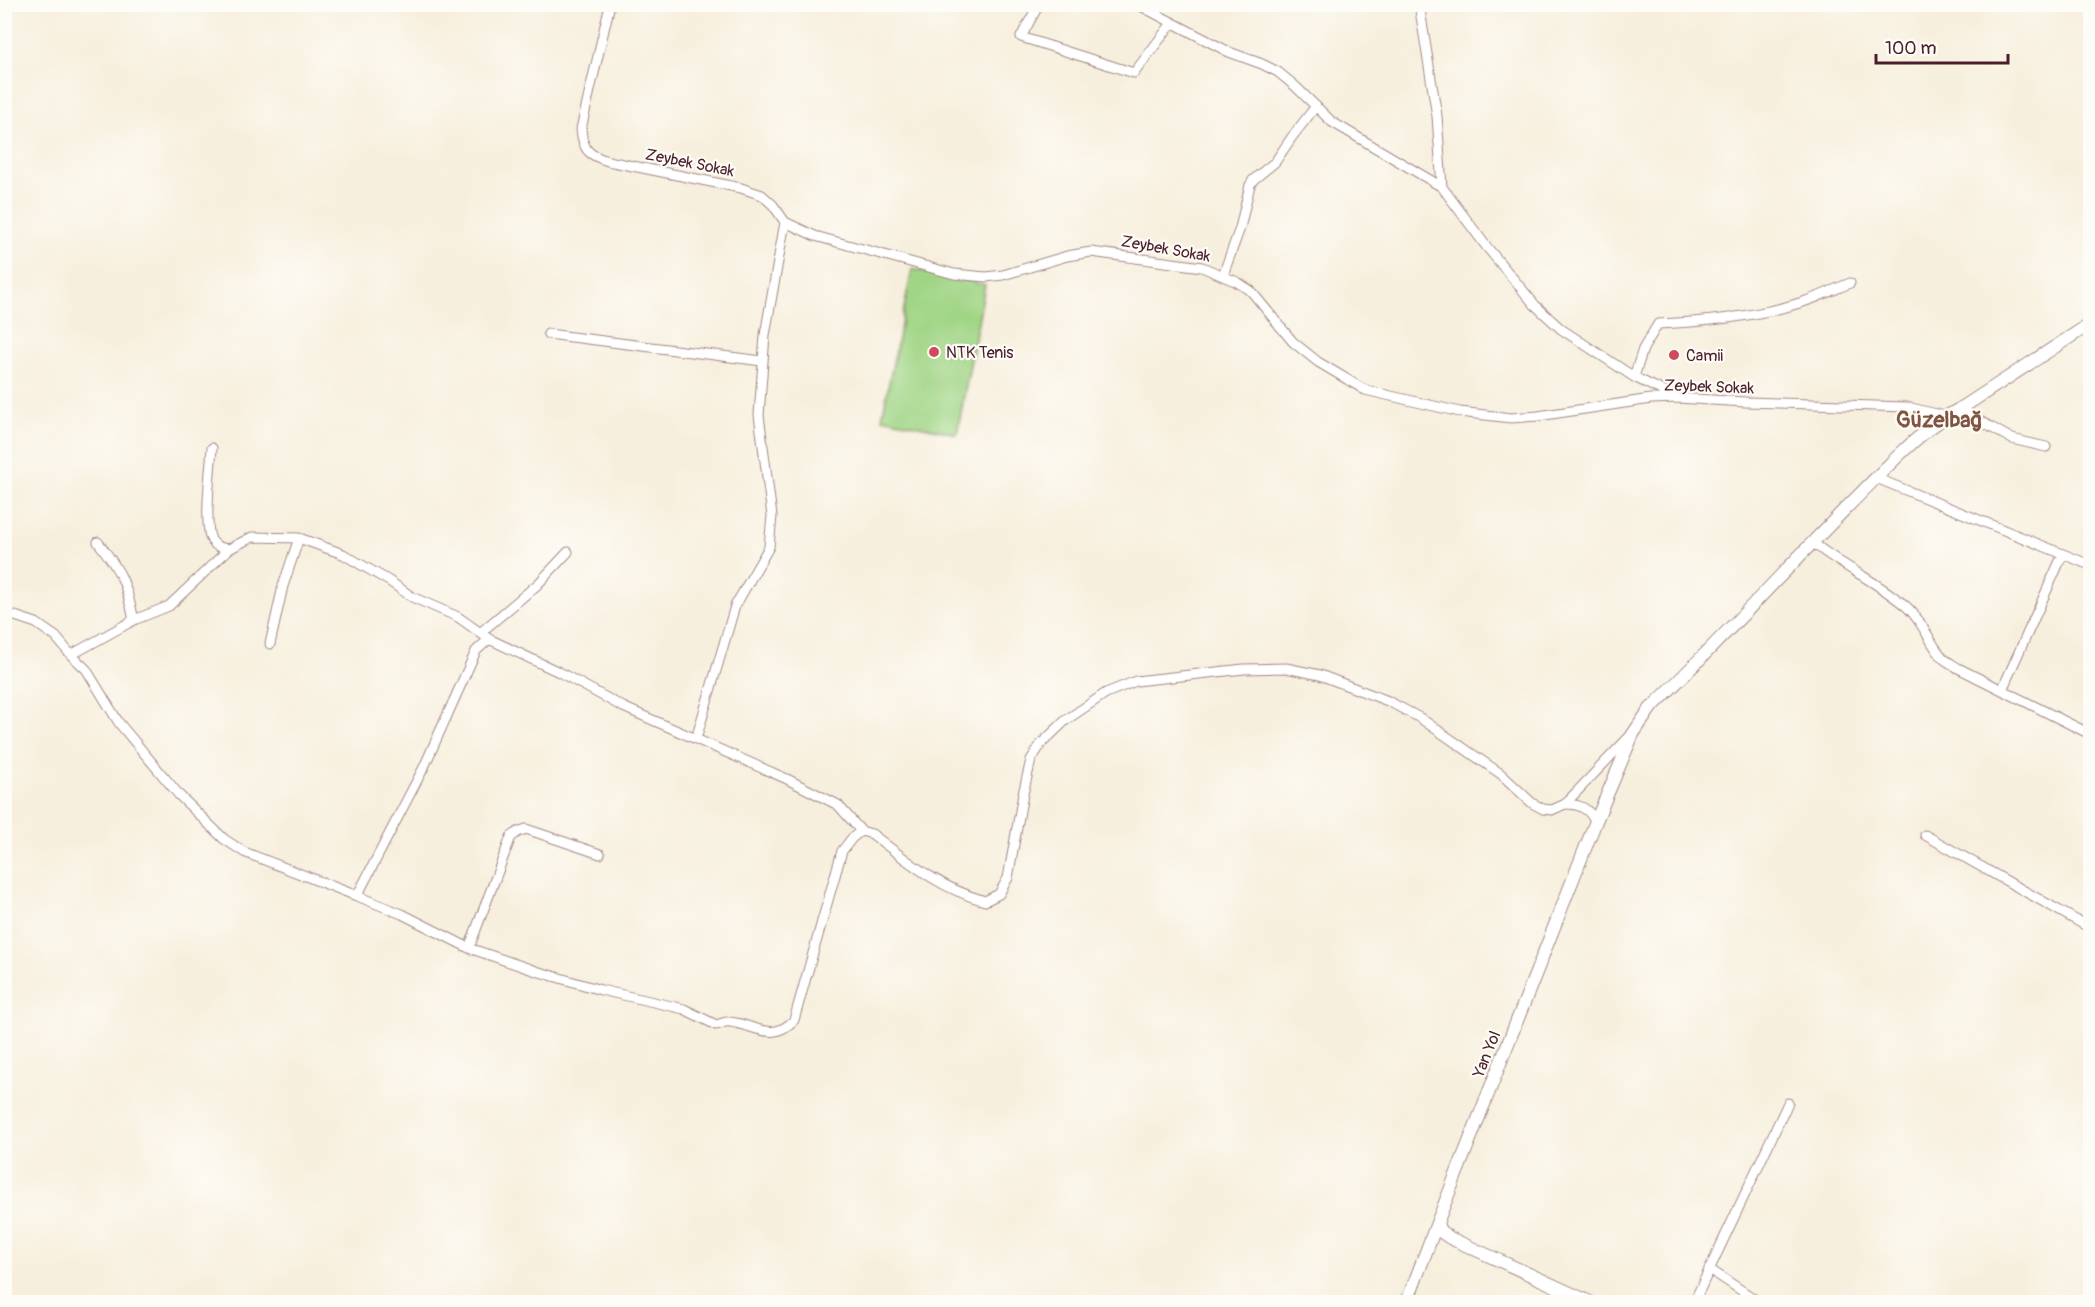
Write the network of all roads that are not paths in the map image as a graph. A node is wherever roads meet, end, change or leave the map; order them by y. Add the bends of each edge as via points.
1 (610, 4) edge
2 (1039, 4) edge
3 (1137, 4) edge
4 (1419, 4) edge
5 (1158, 9) edge
6 (1172, 23) junction
7 (1316, 106) junction
8 (1442, 187) junction
9 (785, 222) junction
10 (1223, 275) junction
11 (1850, 283) dead end
12 (2091, 324) edge
13 (548, 334) dead end
14 (762, 361) junction
15 (1634, 377) junction
16 (1677, 398) junction
17 (1963, 407) junction
18 (1945, 416) junction
19 (2046, 447) dead end
20 (212, 448) dead end
21 (1876, 478) junction
22 (299, 538) junction
23 (98, 542) dead end
24 (1812, 542) junction
25 (229, 549) junction
26 (568, 552) dead end
27 (2062, 554) junction
28 (2091, 566) edge
29 (4, 616) edge
30 (134, 620) junction
31 (480, 633) junction
32 (489, 639) junction
33 (270, 644) dead end
34 (71, 655) junction
35 (2002, 690) junction
36 (1633, 734) junction
37 (2091, 734) edge
38 (696, 739) junction
39 (1565, 804) junction
40 (1596, 821) junction
41 (861, 831) junction
42 (1926, 835) dead end
43 (600, 854) dead end
44 (357, 896) junction
45 (2091, 928) edge
46 (470, 948) junction
47 (1788, 1103) dead end
48 (1437, 1223) junction
49 (1709, 1269) junction
50 (1407, 1302) edge
51 (1590, 1302) edge
52 (1694, 1302) edge
53 (1759, 1302) edge

1 - 9 street, Zeybek Sokak via 581,129 582,144 590,154 762,195
2 - 6 street via 1021,37 1134,73
3 - 5 street
4 - 8 street via 1437,116
5 - 6 street
6 - 7 street via 1278,72
7 - 8 street via 1332,122
7 - 10 street via 1275,162 1250,185
8 - 15 street via 1535,305 1561,329
9 - 10 street, Zeybek Sokak via 815,236 971,277 1004,275 1091,252 1202,267
9 - 14 street
10 - 16 street, Zeybek Sokak via 1251,291 1293,342 1318,362 1373,392 1460,412 1511,418
11 - 15 street via 1766,312 1717,321 1658,324 1643,349
12 - 17 street, Yan Yol
13 - 14 street
14 - 38 street via 759,415 772,516 769,547 735,606
15 - 16 street
16 - 18 street, Zeybek Sokak via 1907,407
17 - 18 street, Yan Yol
17 - 19 street via 1971,416 2012,439
18 - 21 street, Yan Yol
20 - 25 street via 208,528 218,547
21 - 24 street, Yan Yol
21 - 27 street
22 - 25 street via 252,537
22 - 31 street via 344,554 412,597 458,617
22 - 33 street
23 - 30 street via 126,584
24 - 35 street via 1906,607 1943,657
24 - 36 street, Yan Yol via 1650,709
25 - 30 street via 169,606
26 - 31 street via 538,584
27 - 28 street
27 - 35 street
29 - 34 street via 36,623 56,637
30 - 34 street
31 - 32 street
32 - 38 street
32 - 44 street via 476,651 424,768
34 - 44 street via 86,669 119,723 178,795 224,839 244,852
35 - 37 street
36 - 39 street
36 - 40 street, Yan Yol
38 - 41 street via 838,805
39 - 40 street via 1588,810
39 - 41 street via 1552,810 1532,803 1501,774 1420,718 1388,701 1320,675 1286,668 1244,669 1136,681 1106,693 1066,720 1041,744 1031,760 1008,878 999,894 985,901 935,881 872,834
40 - 48 street, Yan Yol
41 - 46 street via 842,851 794,1020 786,1029 774,1033 729,1022 716,1025 684,1009 601,990
42 - 45 street
43 - 46 street via 526,830 518,831 511,837
44 - 46 street
47 - 49 street
48 - 50 street, Yan Yol
48 - 51 street via 1440,1232 1450,1238
49 - 52 street
49 - 53 street

